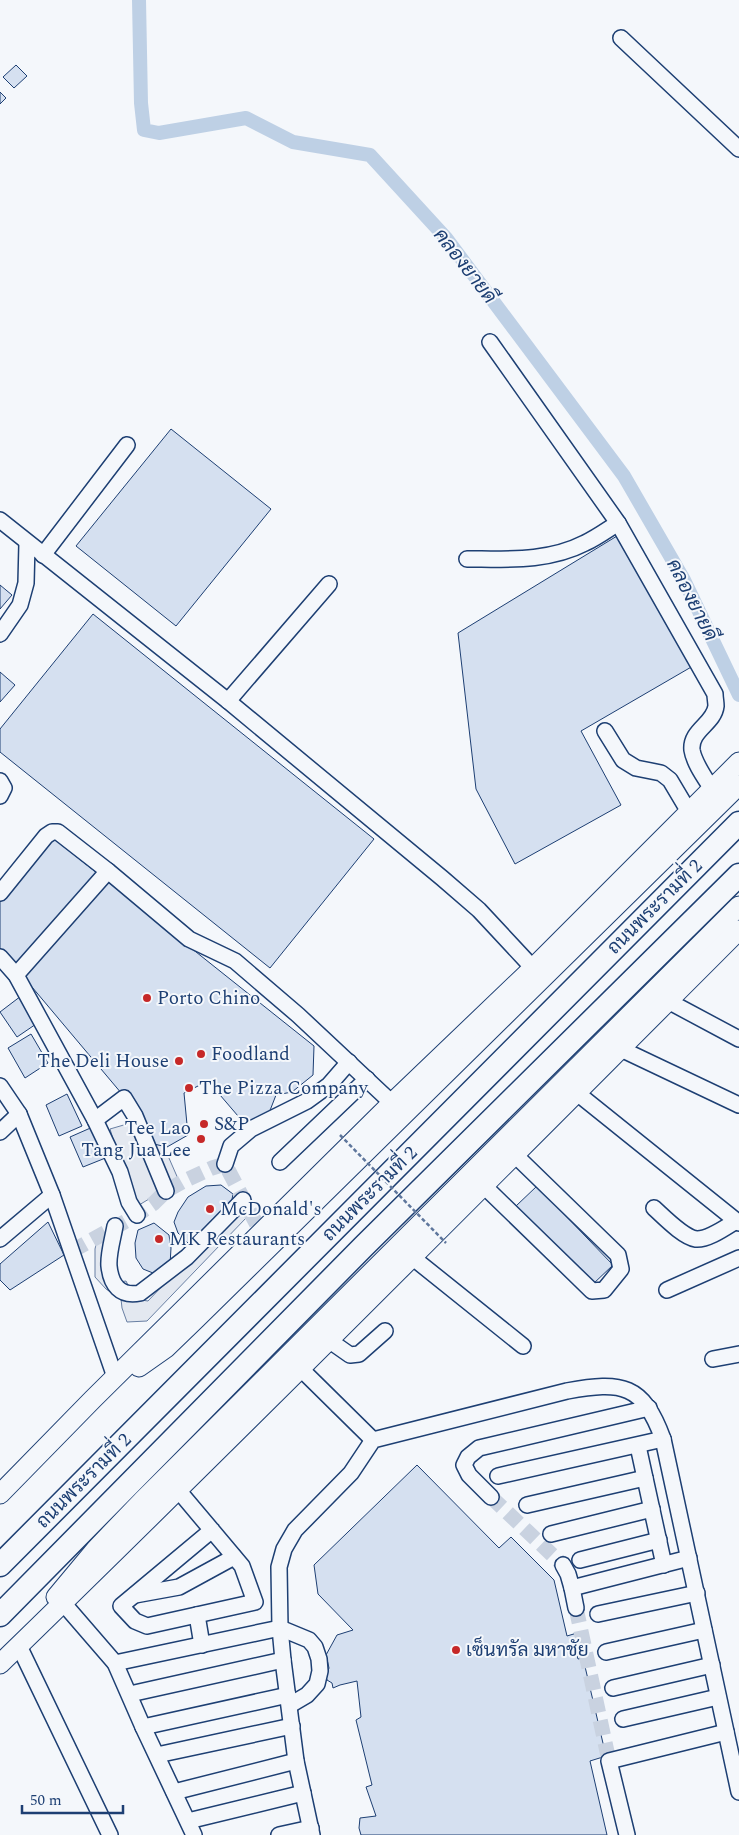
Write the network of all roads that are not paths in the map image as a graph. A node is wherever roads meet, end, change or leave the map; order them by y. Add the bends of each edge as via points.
1 (621, 38) dead end
2 (739, 149) edge
3 (490, 342) dead end
4 (127, 445) dead end
5 (0, 520) edge
6 (618, 523) junction
7 (27, 543) junction
8 (42, 555) junction
9 (467, 559) dead end
10 (329, 584) dead end
11 (0, 634) edge
12 (228, 701) junction
13 (605, 731) dead end
14 (739, 762) edge
15 (0, 781) edge
16 (739, 785) edge
17 (712, 789) junction
18 (0, 796) edge
19 (689, 812) junction
20 (739, 823) edge
21 (108, 871) junction
22 (739, 875) edge
23 (0, 893) edge
24 (739, 906) edge
25 (739, 930) edge
26 (0, 957) edge
27 (533, 968) junction
28 (16, 975) junction
29 (668, 1001) junction
30 (739, 1039) edge
31 (620, 1049) junction
32 (349, 1062) junction
33 (367, 1079) junction
34 (0, 1086) edge
35 (577, 1093) junction
36 (392, 1103) junction
37 (739, 1105) edge
38 (19, 1114) junction
39 (95, 1120) junction
40 (0, 1132) edge
41 (514, 1155) junction
42 (280, 1162) dead end
43 (225, 1164) dead end
44 (484, 1186) junction
45 (166, 1191) dead end
46 (52, 1195) junction
47 (243, 1200) dead end
48 (654, 1208) dead end
49 (137, 1215) dead end
50 (738, 1222) edge
51 (116, 1226) dead end
52 (0, 1239) edge
53 (412, 1257) junction
54 (739, 1258) edge
55 (667, 1290) dead end
56 (385, 1331) dead end
57 (330, 1341) junction
58 (523, 1346) dead end
59 (739, 1354) edge
60 (713, 1359) dead end
61 (301, 1369) junction
62 (115, 1378) junction
63 (92, 1399) junction
64 (649, 1408) junction
65 (664, 1439) junction
66 (373, 1440) junction
67 (638, 1446) junction
68 (498, 1476) dead end
69 (645, 1478) junction
70 (178, 1490) junction
71 (0, 1494) edge
72 (491, 1497) tunnel mouth
73 (527, 1504) dead end
74 (652, 1509) junction
75 (212, 1530) junction
76 (551, 1534) dead end
77 (659, 1540) junction
78 (234, 1556) junction
79 (690, 1558) junction
80 (580, 1560) dead end
81 (0, 1565) edge
82 (562, 1565) tunnel mouth
83 (664, 1565) junction
84 (572, 1588) junction
85 (697, 1593) junction
86 (134, 1595) junction
87 (64, 1604) junction
88 (576, 1608) tunnel mouth
89 (598, 1614) dead end
90 (0, 1615) edge
91 (197, 1615) junction
92 (280, 1628) junction
93 (704, 1630) junction
94 (202, 1645) junction
95 (19, 1646) junction
96 (606, 1652) dead end
97 (283, 1660) junction
98 (115, 1663) junction
99 (0, 1664) edge
100 (712, 1665) junction
101 (613, 1688) dead end
102 (130, 1694) junction
103 (718, 1697) junction
104 (289, 1700) junction
105 (623, 1719) dead end
106 (143, 1726) junction
107 (292, 1726) junction
108 (726, 1732) junction
109 (156, 1755) junction
110 (296, 1761) junction
111 (174, 1792) junction
112 (739, 1792) edge
113 (304, 1793) junction
114 (188, 1821) junction
115 (312, 1831) edge
116 (110, 1835) edge
117 (194, 1835) edge
118 (279, 1835) edge
119 (627, 1835) edge

1 - 2 street
3 - 6 street
4 - 8 street
5 - 7 street
6 - 9 street via 584,544 562,552 539,557
6 - 17 street via 715,694 716,706 712,716 692,740 694,758
7 - 8 street
7 - 11 street via 26,583 20,605
8 - 12 street
10 - 12 street
12 - 27 street via 479,910
13 - 19 street via 622,760 636,768 660,773 670,780
14 - 17 main road
15 - 18 street via 4,788
16 - 63 main road via 166,1348
17 - 19 main road
19 - 27 main road
20 - 81 highway, ถนนพระรามที่ 2
21 - 23 street via 58,832 52,832
21 - 28 street
21 - 32 street via 189,939 235,961
22 - 90 highway, ถนนพระรามที่ 2 via 364,1246
24 - 95 main road via 142,1500 60,1591
25 - 29 main road
26 - 28 street
27 - 36 main road
28 - 39 street
29 - 30 street
29 - 31 main road
31 - 35 main road
31 - 37 street
32 - 33 street
32 - 43 street via 329,1085 306,1101 251,1129 232,1146
33 - 36 street
33 - 42 street
34 - 38 street
35 - 41 main road
35 - 50 street
36 - 62 main road
38 - 40 street
38 - 46 street
39 - 45 street via 124,1098 135,1116
39 - 49 street
41 - 44 main road
41 - 44 street via 618,1255 621,1269 604,1290 592,1292
44 - 53 main road
46 - 52 street
46 - 62 street
47 - 51 street via 187,1257 142,1292 130,1295 119,1290 109,1265
48 - 50 street via 683,1233 696,1239 713,1235
53 - 57 main road
53 - 58 street
54 - 55 street
56 - 57 street via 359,1354 350,1355
57 - 61 main road
59 - 60 street
61 - 66 street
61 - 70 main road
62 - 63 main road
63 - 71 main road
64 - 65 street
64 - 66 street via 636,1394 624,1389 594,1386
64 - 72 street via 479,1448 464,1465 469,1475
65 - 67 street
65 - 79 street
66 - 92 street via 351,1473 295,1530 284,1549 279,1567
67 - 68 street
67 - 69 street
69 - 73 street
69 - 74 street
70 - 75 street
70 - 87 main road
74 - 76 street
74 - 77 street
75 - 78 street
75 - 86 street
77 - 80 street
77 - 83 street
78 - 86 street via 179,1587
78 - 91 street via 242,1566 255,1602
79 - 83 street
79 - 85 street
82 - 84 street
83 - 84 street
84 - 88 street
85 - 89 street
85 - 93 street
86 - 91 street via 121,1606 135,1621 147,1626
87 - 95 main road
87 - 98 street
91 - 94 street
92 - 94 street
92 - 97 street
92 - 104 street via 309,1640 319,1659 317,1684 307,1695
93 - 96 street
93 - 100 street
94 - 98 street
95 - 99 main road
95 - 116 street
97 - 102 street
97 - 104 street
98 - 102 street
100 - 101 street
100 - 103 street
102 - 106 street
103 - 105 street
103 - 108 street
104 - 106 street
104 - 107 street
106 - 109 street
107 - 109 street
107 - 110 street
108 - 112 street
108 - 119 street via 609,1761
109 - 111 street
110 - 111 street
110 - 113 street
111 - 114 street
113 - 114 street
113 - 115 street
114 - 117 street
115 - 118 street

